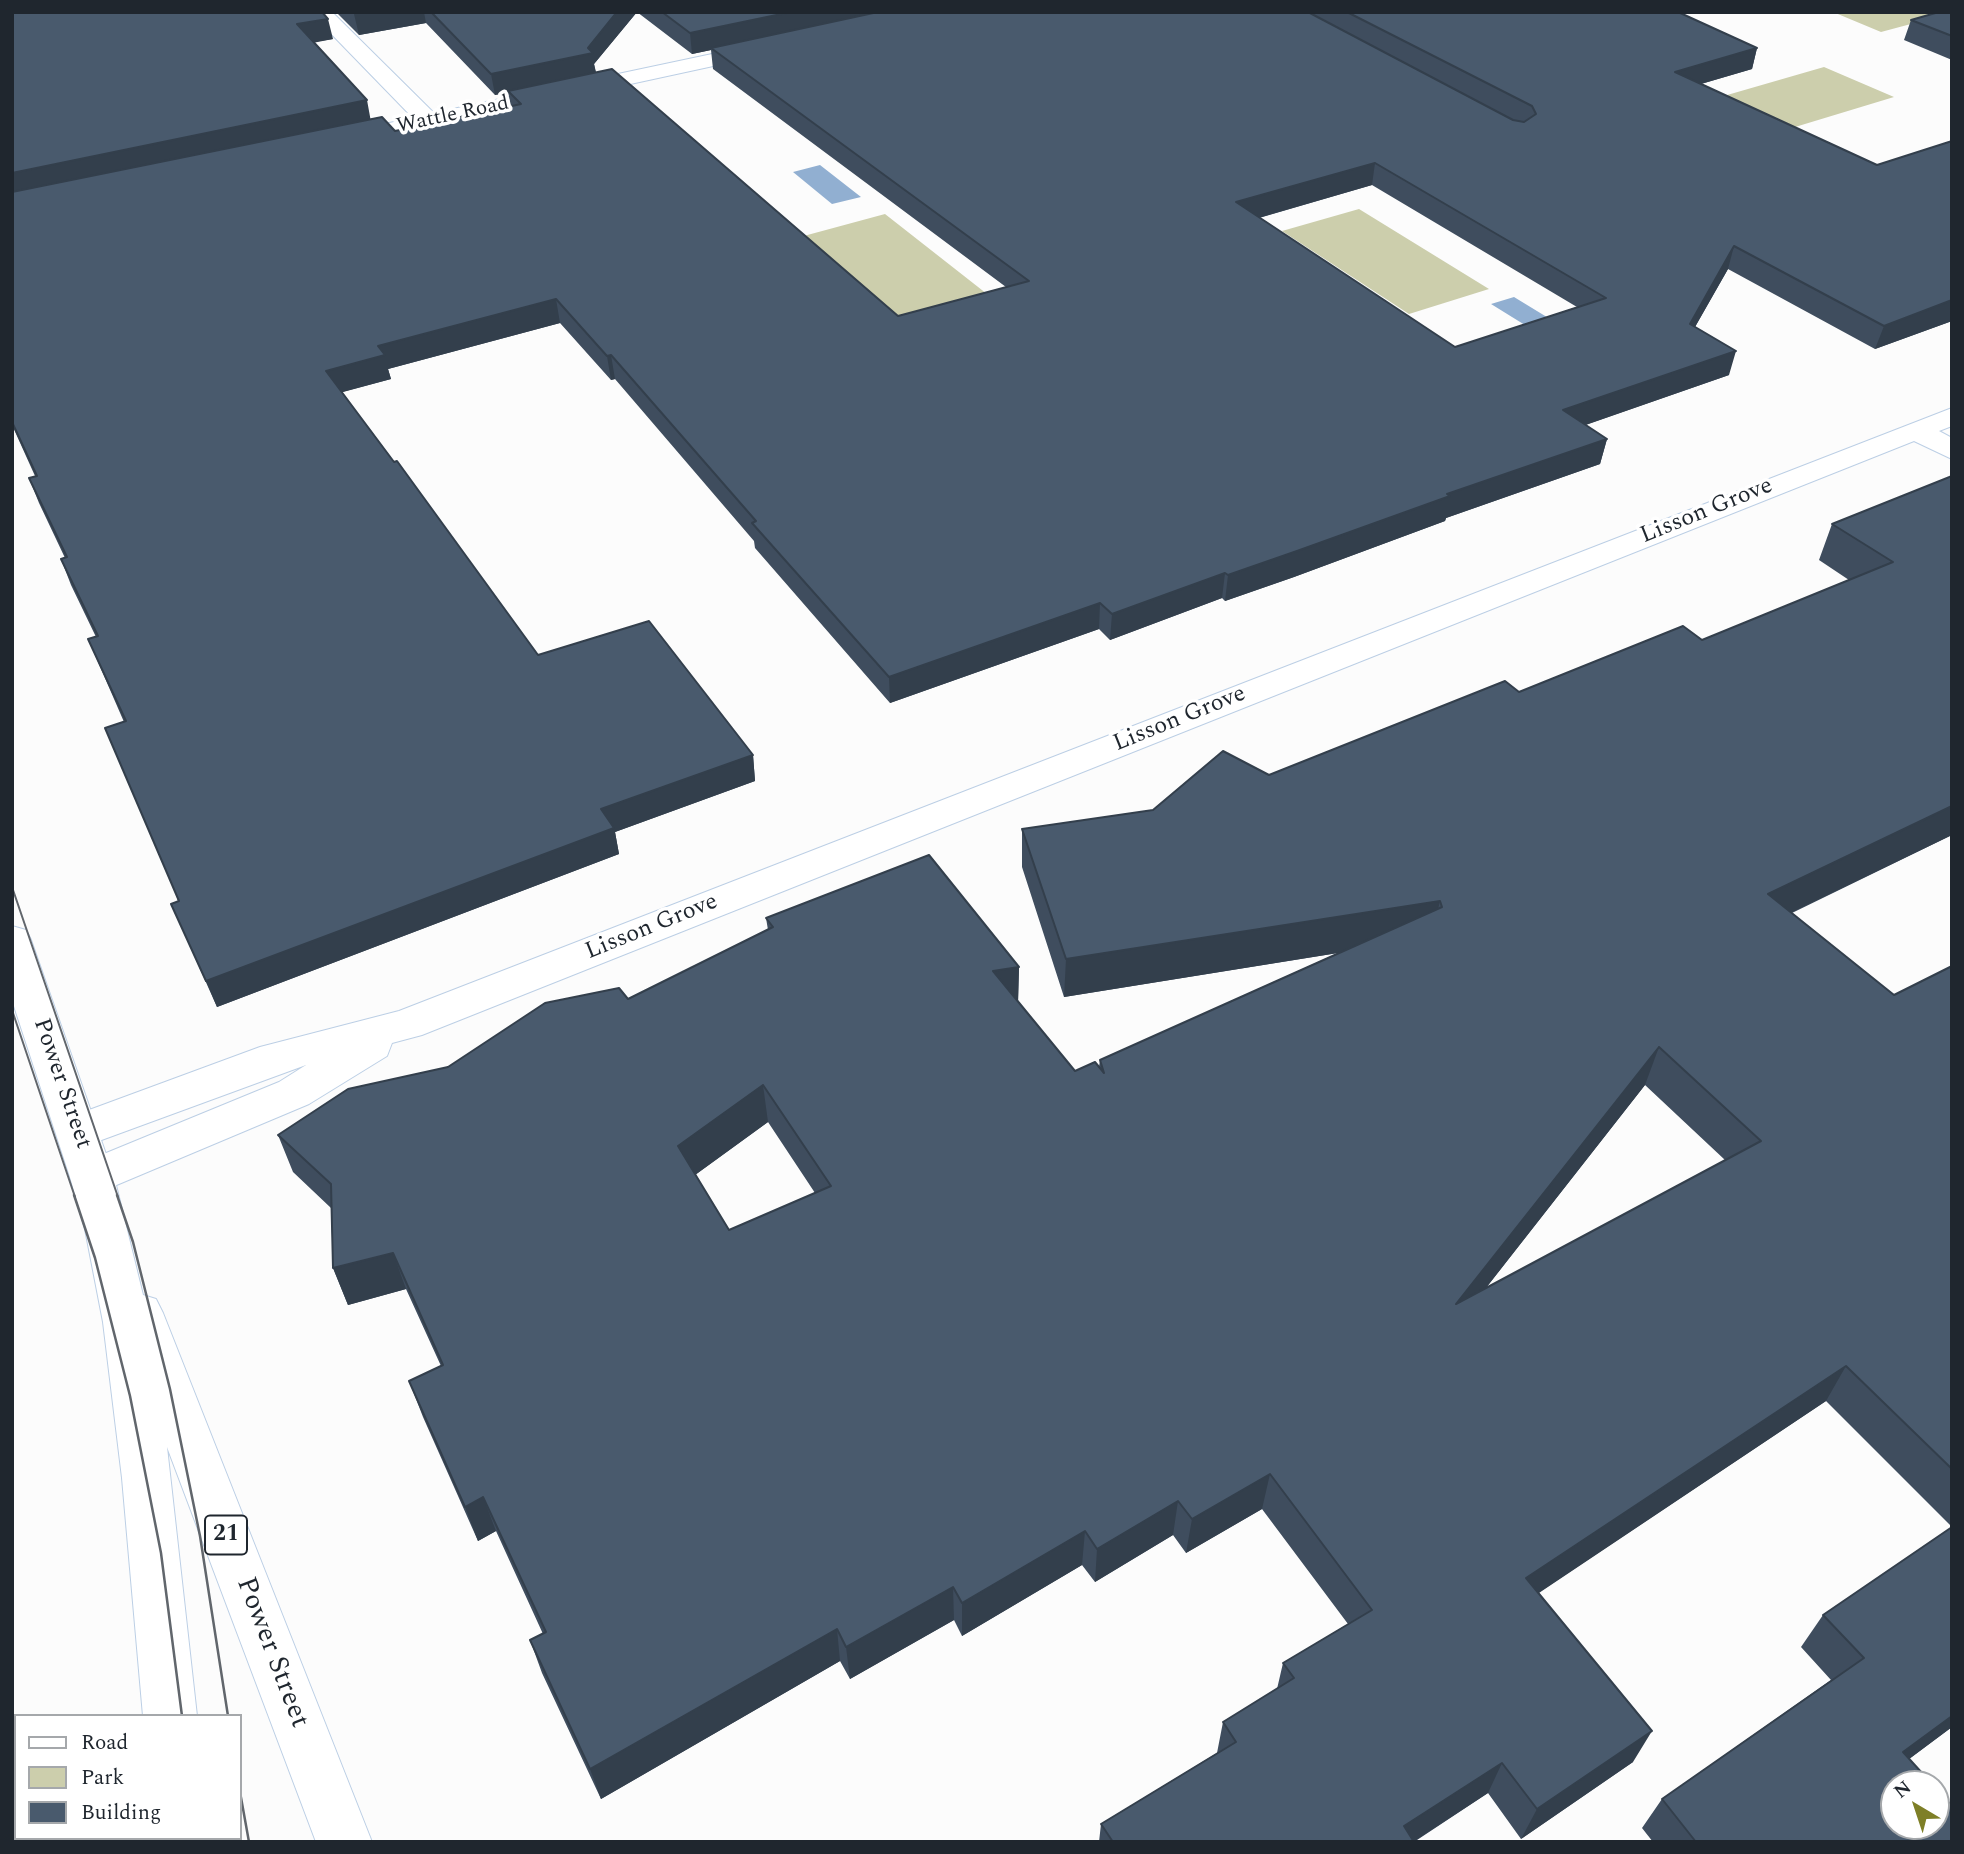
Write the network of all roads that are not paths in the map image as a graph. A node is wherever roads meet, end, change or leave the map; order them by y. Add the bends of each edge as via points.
1 (320, 12) edge
2 (788, 44) edge
3 (429, 121) junction
4 (325, 143) edge
5 (1952, 416) edge
6 (1915, 430) junction
7 (1952, 450) edge
8 (12, 940) edge
9 (408, 1024) junction
10 (77, 1132) junction
11 (92, 1177) junction
12 (107, 1229) junction
13 (170, 1714) edge
14 (344, 1842) edge

1 - 3 street
2 - 3 street, Wattle Road
3 - 4 street, Wattle Road
5 - 6 street, Lisson Grove
6 - 7 street
6 - 9 street, Lisson Grove
8 - 10 street, Power Street / 21
9 - 10 street, Lisson Grove via 275,1058
9 - 11 street, Lisson Grove via 294,1093
10 - 11 street, Power Street / 21
11 - 12 street, Power Street / 21
12 - 13 street, Power Street / 21 via 138,1406
12 - 14 street, Power Street / 21

